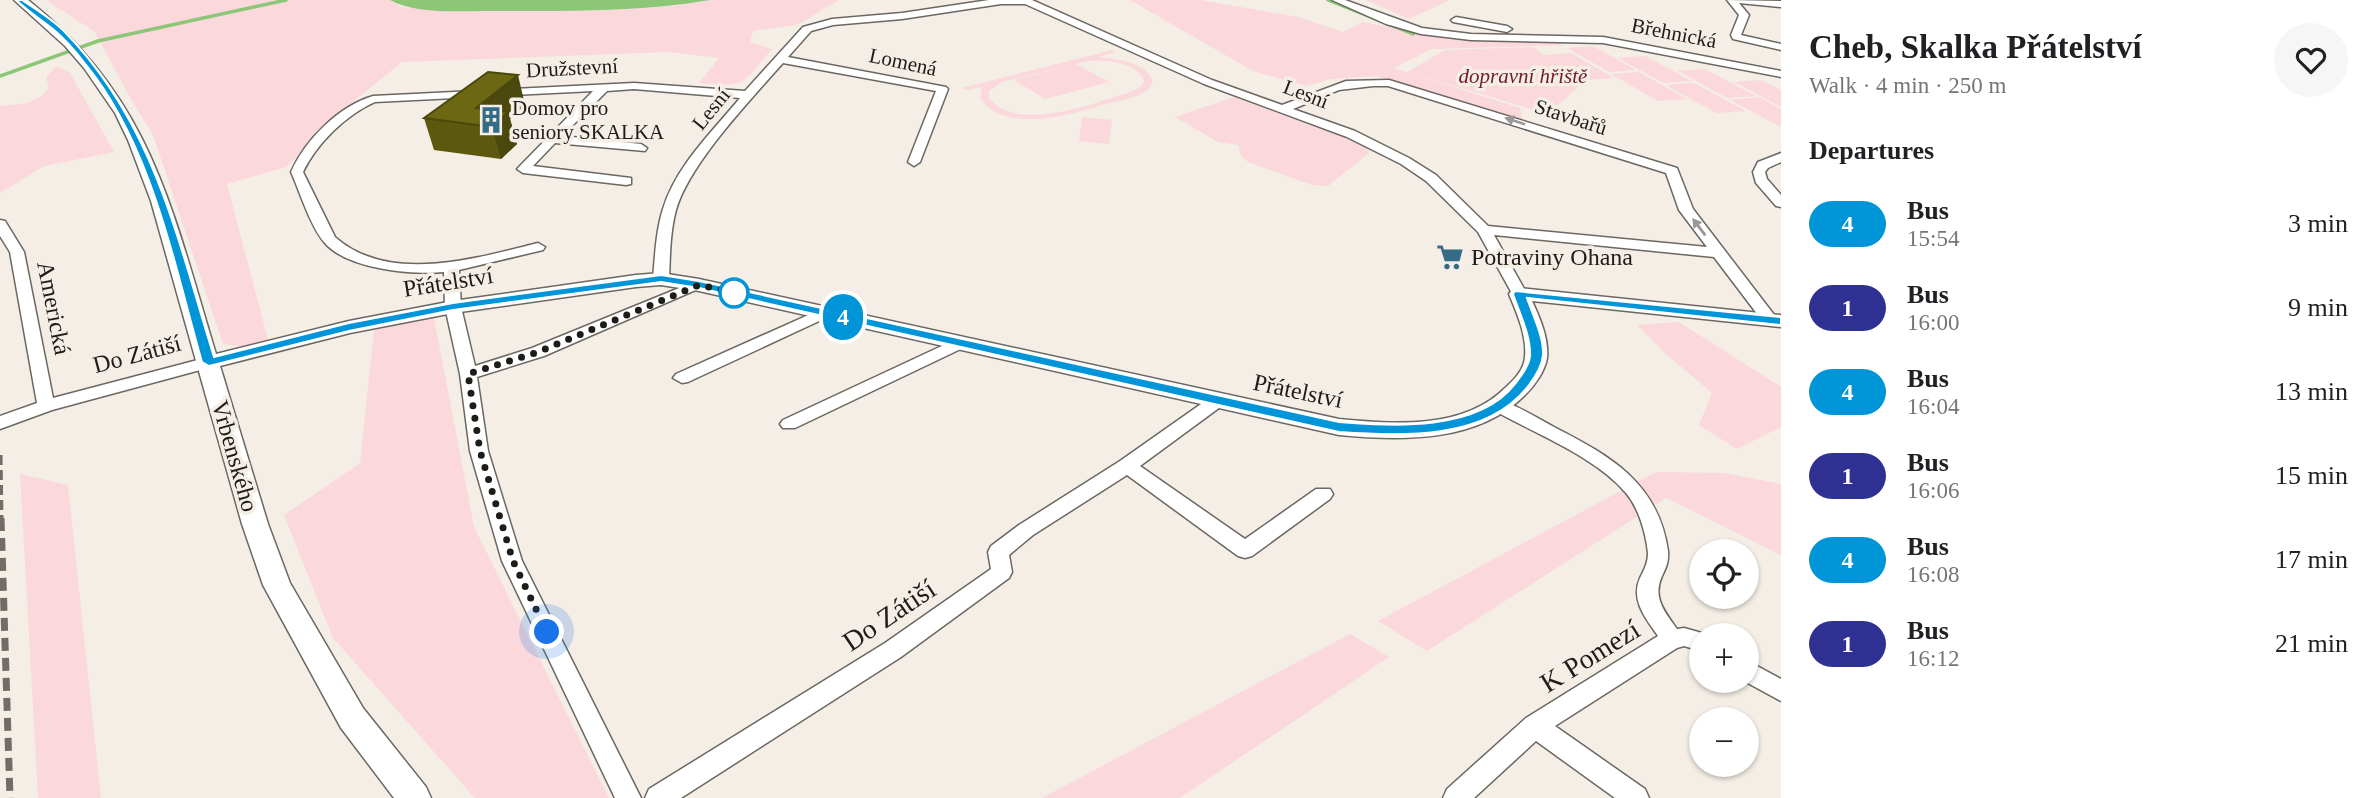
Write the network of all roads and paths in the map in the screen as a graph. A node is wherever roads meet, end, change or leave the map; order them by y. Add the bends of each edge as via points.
1 (20, 0) edge
2 (1027, 0) edge
3 (1337, 0) edge
4 (1732, 0) edge
5 (1739, 0) edge
6 (1781, 4) edge
7 (1457, 20) dead end
8 (1559, 37) junction
9 (1781, 47) edge
10 (780, 59) junction
11 (1781, 74) edge
12 (604, 87) junction
13 (748, 95) junction
14 (1285, 108) junction
15 (551, 139) junction
16 (641, 148) dead end
17 (1781, 157) edge
18 (914, 162) dead end
19 (626, 181) dead end
20 (1781, 203) edge
21 (0, 224) edge
22 (1483, 230) junction
23 (538, 247) dead end
24 (1719, 253) junction
25 (451, 268) junction
26 (661, 279) junction
27 (699, 285) junction
28 (1519, 294) junction
29 (453, 307) junction
30 (824, 313) junction
31 (1776, 321) edge
32 (961, 342) junction
33 (209, 362) junction
34 (468, 374) junction
35 (681, 378) dead end
36 (1217, 401) junction
37 (46, 406) junction
38 (1501, 407) junction
39 (0, 424) edge
40 (789, 424) dead end
41 (1127, 466) junction
42 (1323, 494) dead end
43 (1672, 639) junction
44 (1689, 639) edge
45 (1759, 678) edge
46 (1781, 691) edge
47 (1535, 726) junction
48 (414, 798) edge
49 (628, 798) edge
50 (658, 798) edge
51 (1456, 798) edge
52 (1636, 798) edge

1 - 33 main road, Vrbenského via 59,30 91,66 131,128 160,201
2 - 10 street, Lesní via 815,26 801,33
2 - 14 street, Lesní via 1208,82
3 - 8 street, Břehnická via 1421,31 1471,37
4 - 9 street via 1744,15 1737,37
5 - 6 street
7 - 8 street, Břehnická
8 - 11 street, Břehnická via 1623,43
10 - 13 street, Lesní
10 - 18 street, Lomená via 942,89
12 - 13 street, Družstevní
12 - 15 street
12 - 25 street, Družstevní via 373,99 360,104 300,162 297,172 336,248 391,265
13 - 26 street, Lesní via 674,193 664,223
14 - 22 street, Lesní via 1405,161 1431,178
24 -> 14 street, Stavbařů via 1686,210 1672,171 1388,83 1337,85
15 - 16 street
15 - 19 street via 523,169
17 - 20 street via 1763,165 1759,172
21 - 37 street, Americká via 17,252
22 - 24 street
22 - 28 street, Lesní
23 - 25 street, Družstevní
24 - 31 street, Stavbařů
25 - 29 street
26 - 27 main road, Přátelství
26 - 29 main road, Přátelství
27 - 30 main road, Přátelství
27 - 34 street via 538,352
28 - 31 main road
28 - 38 main road, Přátelství via 1536,356 1530,375
29 - 33 main road, Přátelství
29 - 34 street
30 - 32 main road, Přátelství
30 - 35 street
32 - 36 main road, Přátelství
32 - 40 street
33 - 37 street, Do Zátiší
33 - 48 main road, Vrbenského via 277,585 352,718
34 - 49 street via 480,451 513,561
36 - 38 main road, Přátelství via 1367,430 1441,426
36 - 41 street, Do Zátiší
37 - 39 street, Do Zátiší
38 - 43 street, K Pomezí via 1581,451 1632,486 1643,503 1657,546 1659,565 1648,585 1648,603
41 - 42 street via 1245,550
41 - 50 street, Do Zátiší via 998,552 1002,572 894,650
43 - 44 street
43 - 47 street, K Pomezí
45 - 46 street
47 - 51 street, K Pomezí
47 - 52 street

